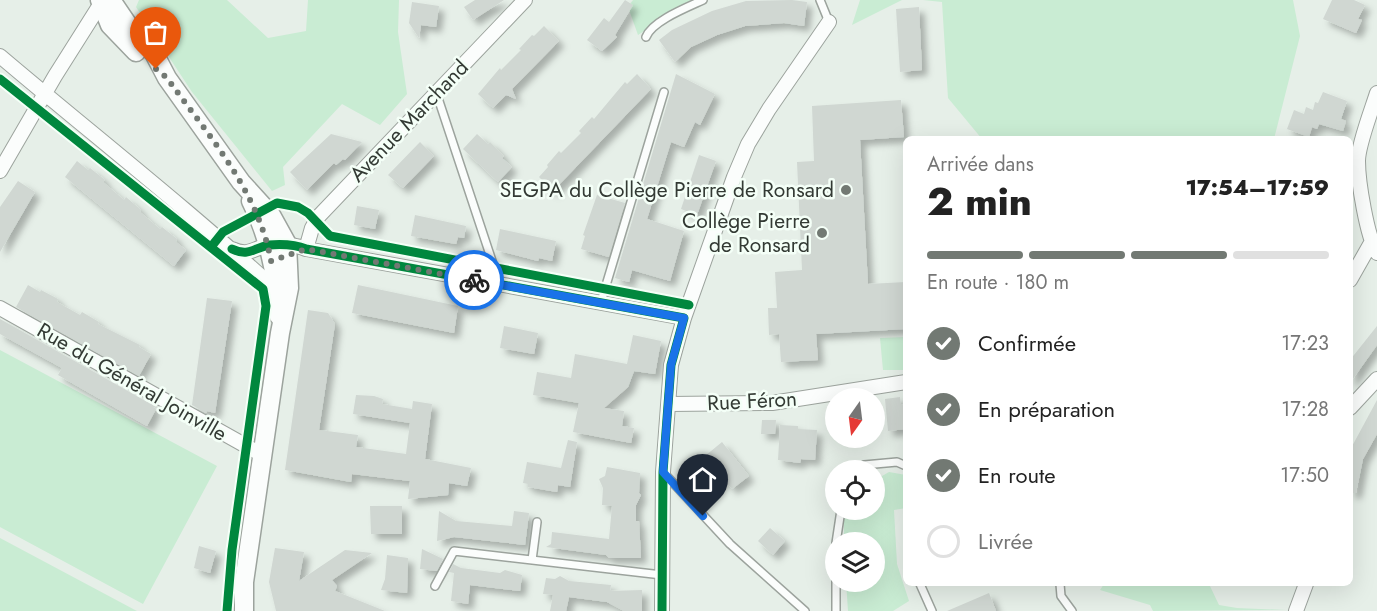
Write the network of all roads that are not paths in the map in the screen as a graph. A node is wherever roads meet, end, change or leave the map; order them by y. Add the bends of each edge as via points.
1 (525, 0) edge
2 (703, 0) edge
3 (820, 0) edge
4 (104, 1) edge
5 (829, 22) joint
6 (646, 38) dead end
7 (0, 56) edge
8 (436, 92) junction
9 (663, 92) dead end
10 (1377, 93) edge
11 (45, 95) junction
12 (0, 171) edge
13 (242, 182) junction
14 (1374, 248) edge
15 (232, 249) junction
16 (306, 249) junction
17 (288, 250) junction
18 (270, 253) junction
19 (246, 262) junction
20 (1353, 276) edge
21 (500, 285) junction
22 (276, 290) junction
23 (601, 302) junction
24 (0, 308) edge
25 (686, 312) junction
26 (280, 333) junction
27 (1377, 379) edge
28 (903, 382) edge
29 (669, 404) junction
30 (1353, 405) edge
31 (264, 456) junction
32 (885, 463) edge
33 (903, 465) edge
34 (663, 472) junction
35 (537, 522) dead end
36 (532, 560) junction
37 (662, 575) junction
38 (435, 586) dead end
39 (921, 586) edge
40 (1060, 586) edge
41 (1305, 586) edge
42 (836, 592) edge
43 (244, 611) edge
44 (662, 611) edge
45 (805, 611) edge
46 (836, 611) edge
47 (932, 611) edge
48 (1072, 611) edge
49 (1296, 611) edge

1 - 8 street, Avenue Marchand
2 - 6 lane via 672,15 648,32
3 - 5 lane
4 - 11 street
4 - 13 main road via 154,53 167,78
5 - 25 street via 748,144
7 - 11 street
8 - 16 street, Avenue Marchand via 319,216
8 - 21 lane
9 - 23 lane
10 - 14 street via 1358,160
11 - 12 street
11 - 15 street
13 - 17 main road via 279,225
13 - 18 main road
14 - 20 street
15 - 18 street
15 - 19 street
16 - 17 street
16 - 21 street
17 - 18 street
17 - 26 main road via 290,288
18 - 19 street via 259,265
18 - 22 main road
19 - 22 street
21 - 23 street
22 - 26 main road
23 - 25 street
24 - 31 street, Rue du Général Joinville
25 - 29 street via 671,365
26 - 31 main road
27 - 30 street
28 - 29 street, Rue Féron via 772,403
29 - 34 street
31 - 43 main road via 244,582
32 - 33 lane
34 - 37 street
34 - 45 lane via 730,544
35 - 36 lane
36 - 37 lane
36 - 38 lane via 454,551
37 - 44 street
39 - 47 lane
40 - 48 lane via 1061,596
41 - 49 street
42 - 46 lane

